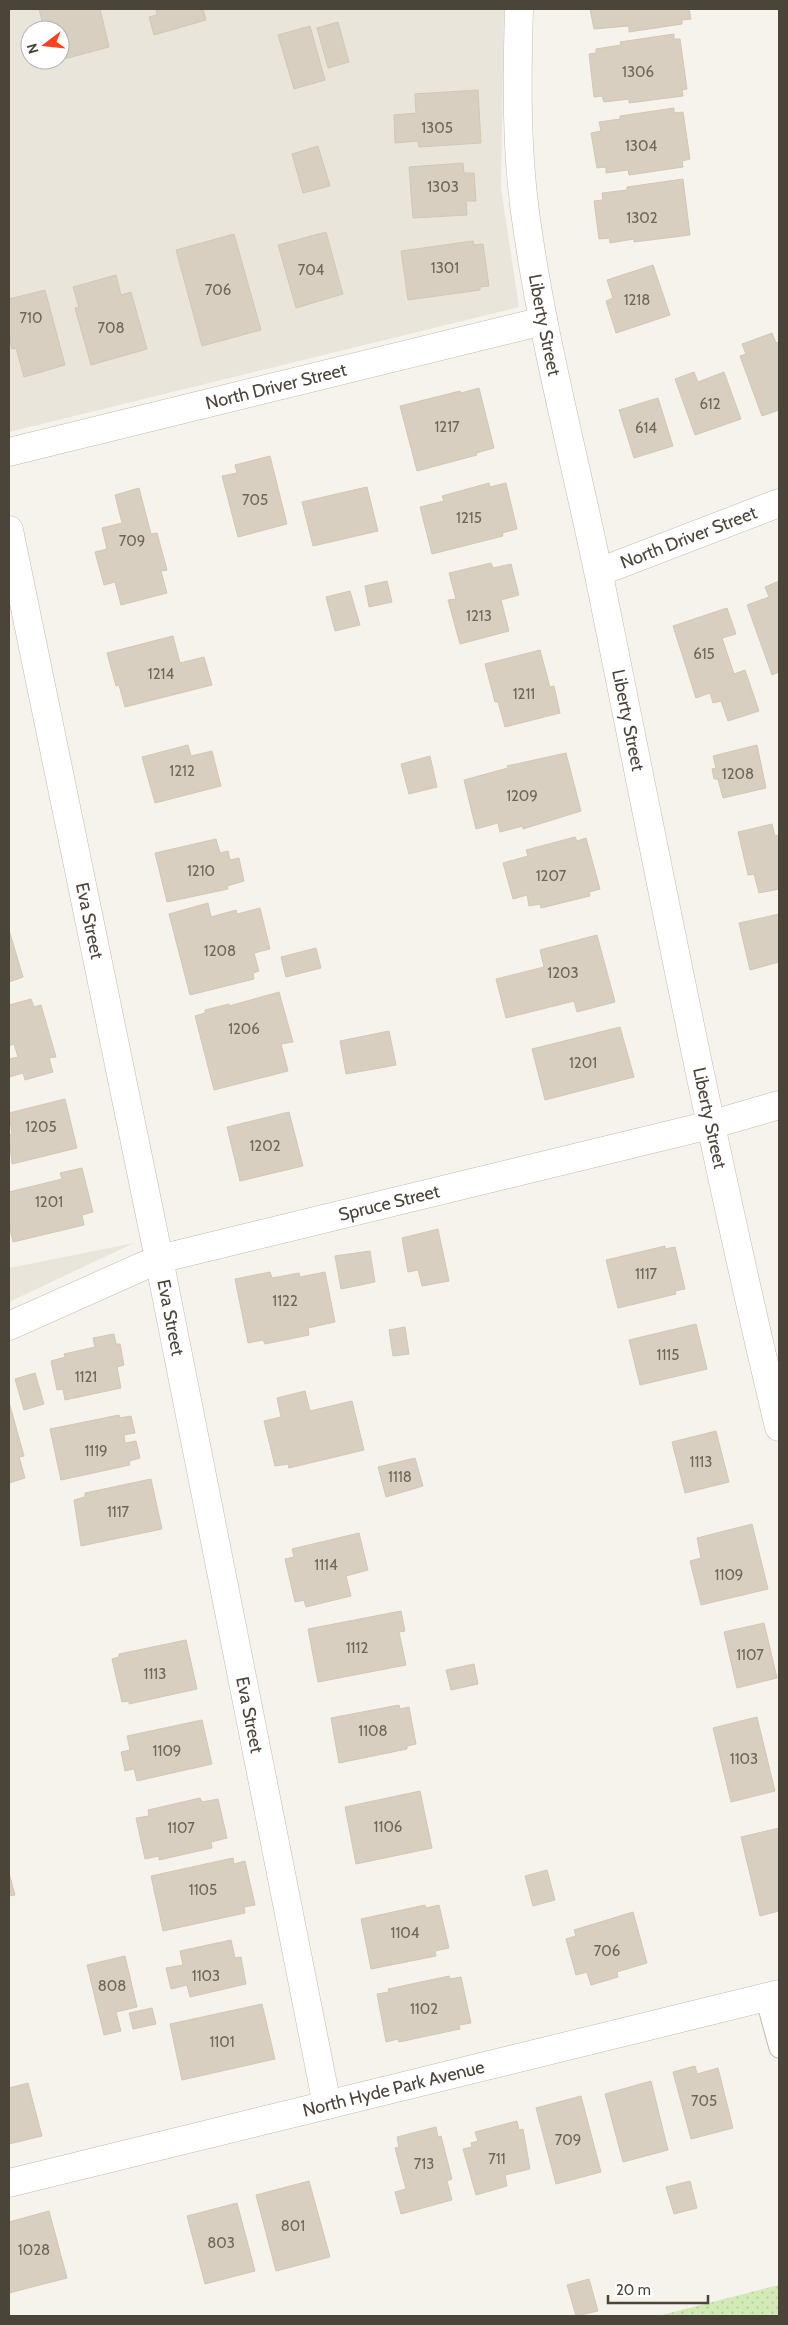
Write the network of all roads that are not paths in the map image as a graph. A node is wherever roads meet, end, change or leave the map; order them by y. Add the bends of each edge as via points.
1 (520, 9) edge
2 (543, 321) junction
3 (9, 452) edge
4 (779, 503) edge
5 (9, 530) edge
6 (599, 572) junction
7 (779, 1105) edge
8 (710, 1125) junction
9 (159, 1259) junction
10 (9, 1326) edge
11 (778, 1419) edge
12 (772, 1996) edge
13 (779, 2048) edge
14 (327, 2105) junction
15 (9, 2183) edge

1 - 2 street, Liberty Street via 517,87 525,208
2 - 3 street, North Driver Street
2 - 6 street, Liberty Street
4 - 6 street, North Driver Street
5 - 9 street, Eva Street
6 - 8 street, Liberty Street
7 - 8 street, Spruce Street
8 - 9 street, Spruce Street
8 - 11 street, Liberty Street
9 - 10 street, Spruce Street
9 - 14 street, Eva Street
12 - 13 lane
12 - 14 street, North Hyde Park Avenue
14 - 15 street, North Hyde Park Avenue

